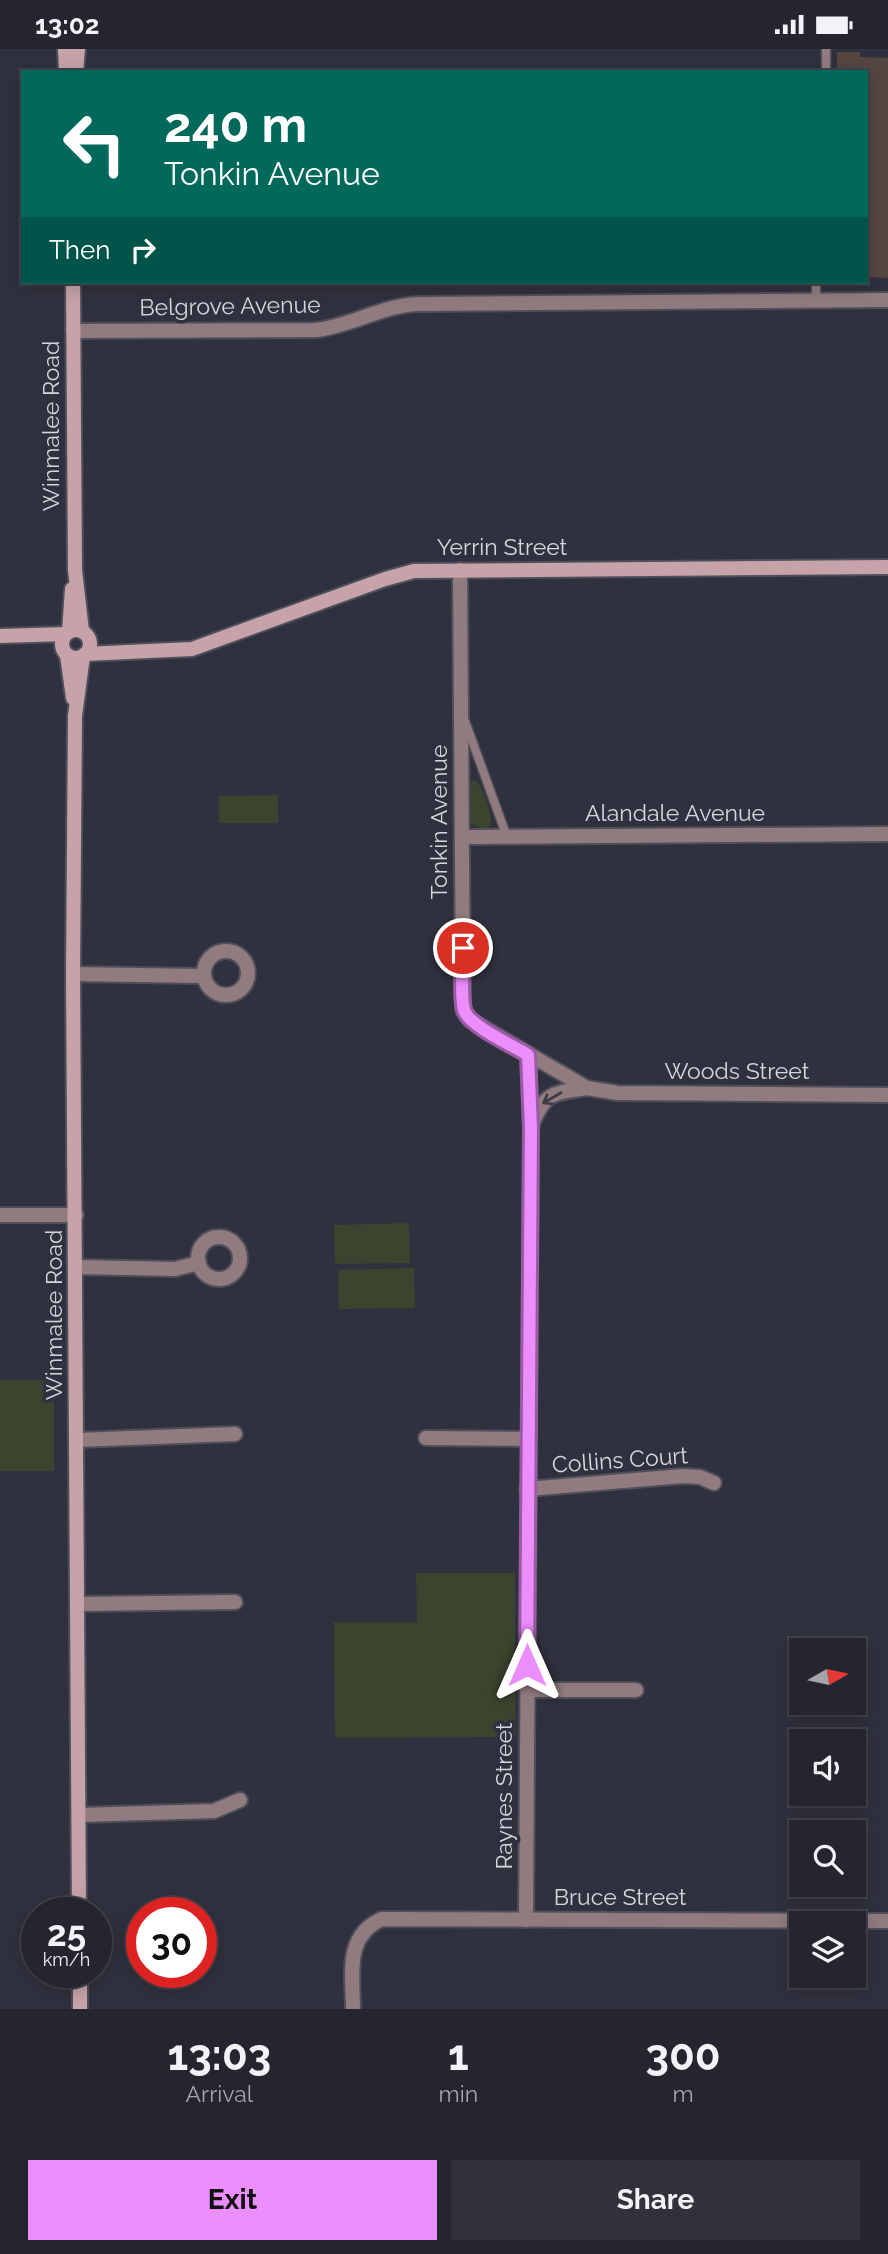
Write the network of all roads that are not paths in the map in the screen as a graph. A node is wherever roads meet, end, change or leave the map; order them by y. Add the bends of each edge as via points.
1 (65, 49) edge
2 (78, 49) edge
3 (826, 49) edge
4 (66, 70) edge
5 (76, 70) edge
6 (825, 70) edge
7 (73, 284) edge
8 (816, 284) edge
9 (888, 300) edge
10 (816, 301) junction
11 (73, 331) junction
12 (888, 566) edge
13 (460, 570) junction
14 (76, 634) junction
15 (0, 636) edge
16 (29, 636) junction
17 (129, 651) junction
18 (65, 652) junction
19 (84, 655) junction
20 (461, 710) junction
21 (75, 716) junction
22 (888, 834) edge
23 (507, 837) junction
24 (462, 838) junction
25 (73, 974) junction
26 (203, 976) dead end
27 (528, 1055) junction
28 (587, 1088) junction
29 (888, 1095) edge
30 (531, 1127) junction
31 (0, 1215) edge
32 (76, 1215) junction
33 (199, 1263) dead end
34 (76, 1268) junction
35 (235, 1434) dead end
36 (426, 1438) dead end
37 (529, 1439) junction
38 (77, 1440) junction
39 (713, 1483) dead end
40 (527, 1489) junction
41 (235, 1602) dead end
42 (78, 1604) junction
43 (527, 1690) junction
44 (636, 1690) dead end
45 (240, 1800) dead end
46 (79, 1815) junction
47 (79, 1897) edge
48 (526, 1920) junction
49 (888, 1921) edge
50 (80, 1988) edge
51 (80, 2009) edge
52 (353, 2009) edge

1 - 4 street
2 - 5 street
3 - 6 lane
7 - 11 street, Winmalee Road
8 - 10 lane
9 - 10 street, Belgrove Avenue
10 - 11 street, Belgrove Avenue via 417,304 389,307 316,330
11 - 14 street, Winmalee Road
12 - 13 street, Yerrin Street
13 - 17 street, Yerrin Street via 406,572 192,649
13 - 20 street, Tonkin Avenue
14 - 16 street, Yerrin Street
14 - 17 street, Yerrin Street
14 - 18 street via 62,641
14 - 19 street via 89,647
15 - 16 street, Yerrin Street
16 - 18 street, Yerrin Street
17 - 19 street, Yerrin Street
18 - 19 street via 75,658
18 - 21 street, Winmalee Road
19 - 21 street, Winmalee Road
20 - 23 lane
20 - 24 street, Tonkin Avenue
21 - 25 street, Winmalee Road
22 - 23 street, Alandale Avenue
23 - 24 street, Alandale Avenue
24 - 27 street, Tonkin Avenue via 464,1011 470,1020
25 - 26 street
25 - 32 street, Winmalee Road
27 - 28 street, Tonkin Avenue
27 - 30 street, Raynes Street
28 - 29 street, Woods Street via 618,1094
28 -> 30 street via 544,1100
30 - 37 street, Raynes Street
31 - 32 street
32 - 34 street, Winmalee Road
33 - 34 street via 175,1269
34 - 38 street, Winmalee Road
35 - 38 street
36 - 37 street
37 - 40 street, Raynes Street
38 - 42 street, Winmalee Road
39 - 40 street, Collins Court via 683,1476
40 - 43 street, Raynes Street
41 - 42 street
42 - 46 street, Winmalee Road
43 - 44 street
43 - 48 street, Raynes Street
45 - 46 street via 215,1811
46 - 47 street, Winmalee Road
48 - 49 street, Bruce Street
48 - 52 street, Bruce Street via 382,1919 369,1925 358,1938 353,1955
50 - 51 street

